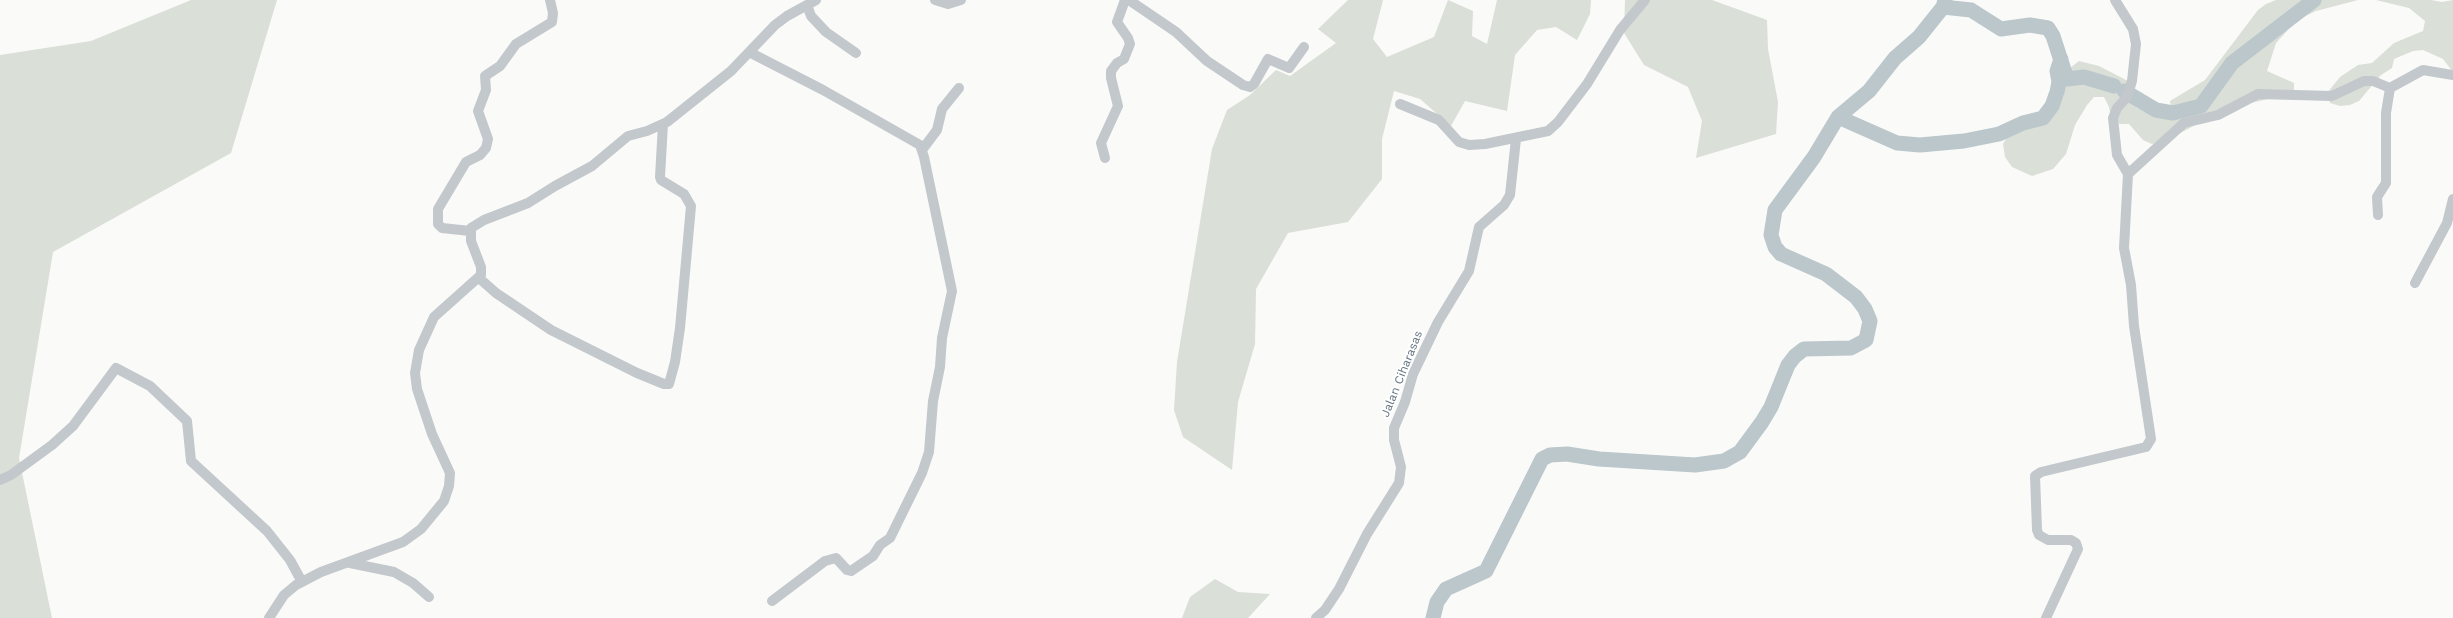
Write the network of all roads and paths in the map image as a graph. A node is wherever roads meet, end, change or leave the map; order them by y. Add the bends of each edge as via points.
1 (550, 0) edge
2 (935, 0) edge
3 (961, 0) edge
4 (1125, 0) edge
5 (1128, 0) edge
6 (1645, 0) edge
7 (2115, 0) edge
8 (812, 3) edge
9 (1304, 47) dead end
10 (749, 52) junction
11 (856, 53) dead end
12 (2453, 75) edge
13 (959, 88) dead end
14 (2390, 88) junction
15 (1400, 104) dead end
16 (663, 124) junction
17 (1516, 138) junction
18 (922, 150) junction
19 (1105, 158) dead end
20 (2128, 174) junction
21 (2453, 200) edge
22 (2378, 215) dead end
23 (470, 231) junction
24 (479, 278) junction
25 (2415, 283) dead end
26 (0, 480) edge
27 (347, 562) junction
28 (302, 582) junction
29 (429, 597) dead end
30 (772, 601) dead end
31 (269, 618) edge
32 (1316, 618) edge
33 (2046, 618) edge

1 - 23 street via 552,22 516,44 500,66 485,76 486,90 478,111 488,139 486,148 480,155 466,162 438,210 437,220 442,228
2 - 3 street via 948,4
4 - 19 street via 1117,22 1130,44 1124,59 1111,71 1118,106 1101,143
5 - 9 street via 1176,32 1207,61 1250,87 1268,59 1289,68
6 - 17 street via 1620,30 1587,84 1558,122 1548,131
7 - 20 street via 2135,36 2136,54 2132,81 2127,96 2114,113 2113,123 2117,154
8 - 10 street via 775,25
8 - 11 street via 811,16 822,28
10 - 16 street via 731,71
10 - 18 street via 915,141
12 - 14 street via 2423,70
13 - 18 street via 942,109 937,130
14 - 20 street via 2367,80 2332,96 2258,94 2218,115 2184,123
14 - 22 street via 2386,112 2386,183 2377,197
15 - 17 street via 1439,120 1459,142 1474,145
16 - 23 street via 628,136 592,166 528,204 478,223
16 - 24 street via 661,180 684,194 691,206 680,328 669,384 637,373 551,330 496,293
17 - 32 street, Jalan Ciharasas via 1510,195 1504,206 1479,227 1469,271 1435,328 1413,374 1406,402 1394,428 1394,440 1401,467 1399,483 1367,534 1339,589 1325,610
18 - 30 street via 952,291 933,401 929,452 922,473 890,538 880,545 873,556 851,571 836,558 825,561
20 - 33 street via 2124,248 2151,439 2146,447 2040,472 2035,476 2039,535 2048,540 2070,540 2076,543 2078,549
21 - 25 street via 2447,223
23 - 24 street via 481,267
24 - 27 street via 434,317 426,330 416,361 417,389 438,450 450,473 444,501 421,529 403,542
26 - 28 street via 52,445 73,426 116,368 150,386 187,421 191,461 267,531 290,560
27 - 28 street
27 - 29 street via 394,572
28 - 31 street via 284,595

